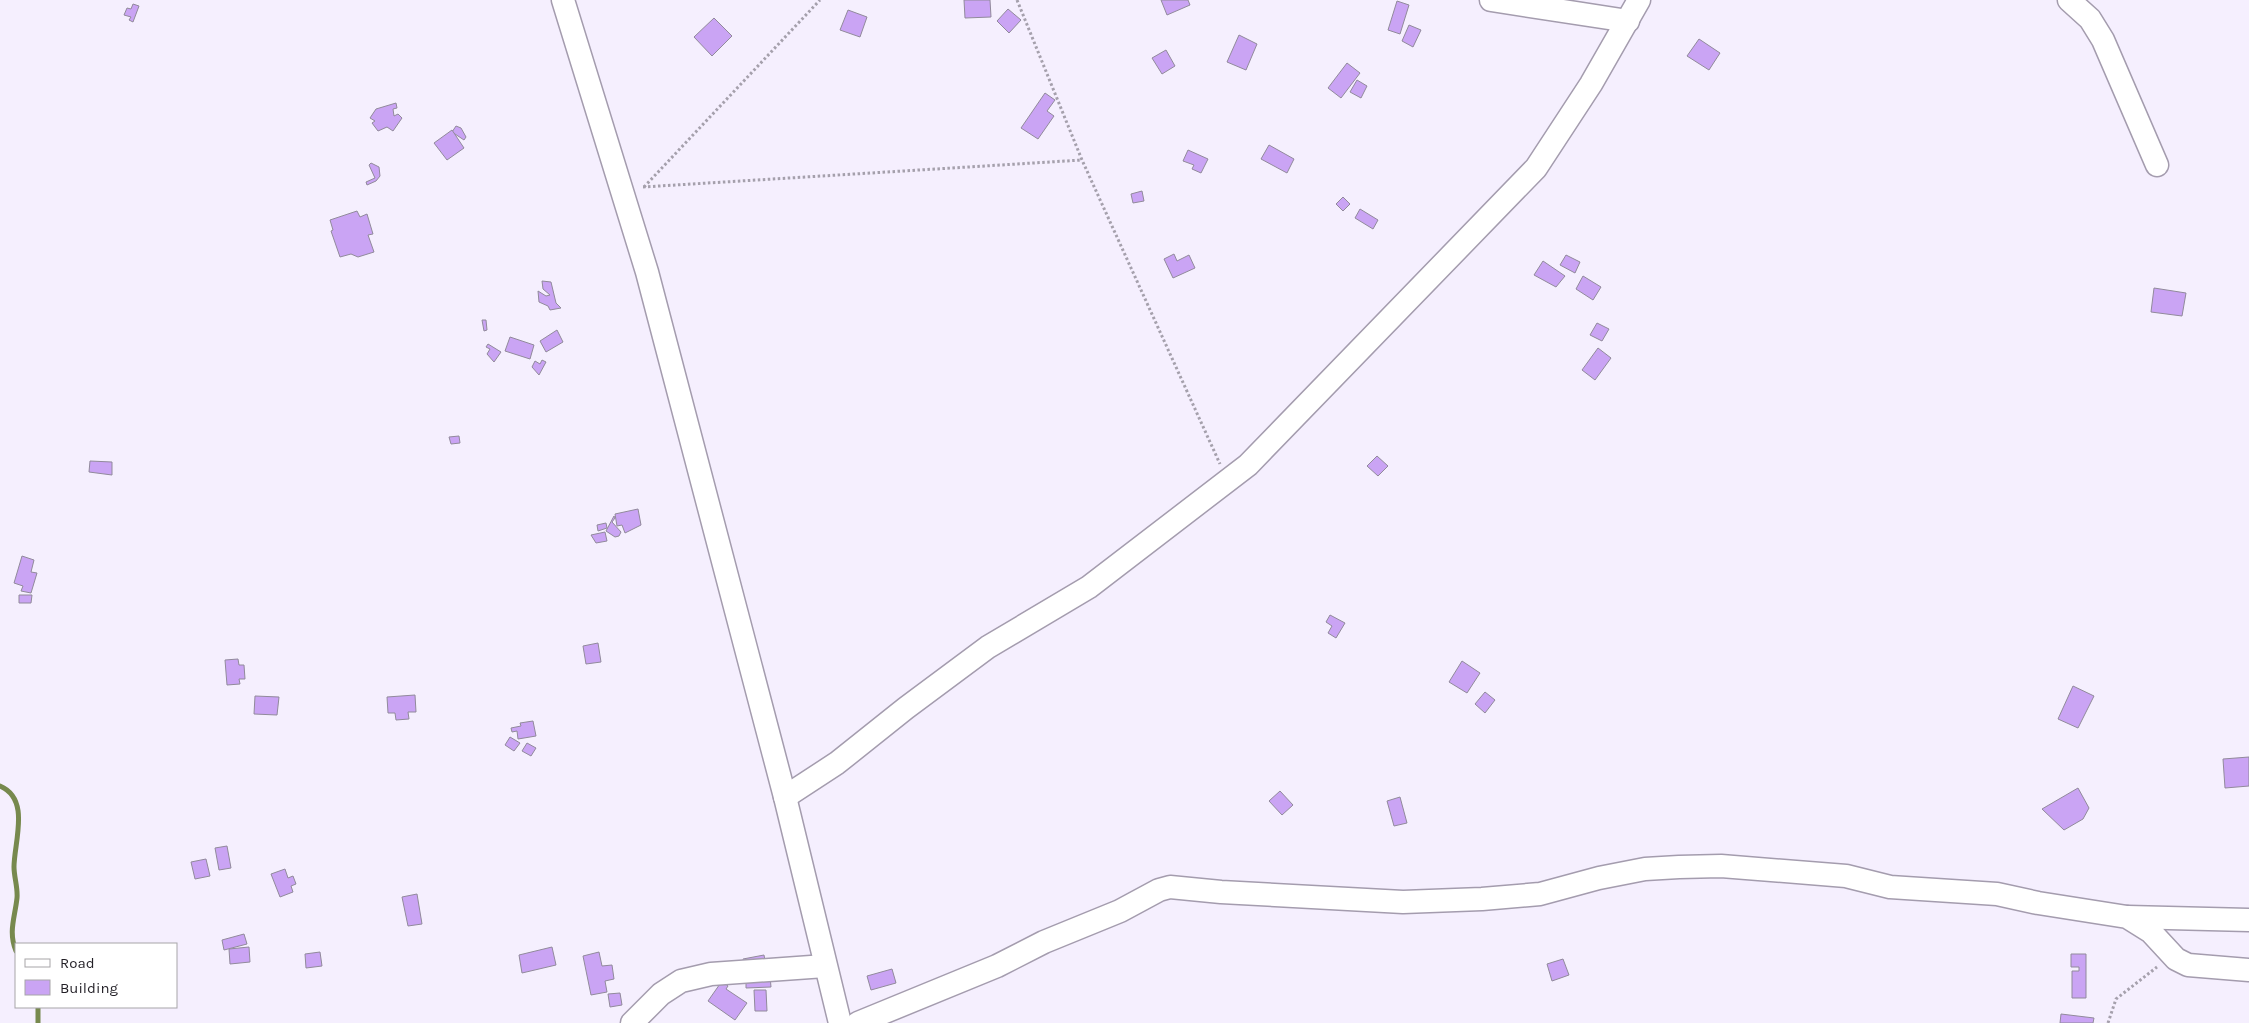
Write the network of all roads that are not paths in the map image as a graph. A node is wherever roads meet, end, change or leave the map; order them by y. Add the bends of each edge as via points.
1 (563, 0) edge
2 (1490, 0) edge
3 (1639, 0) edge
4 (2069, 0) edge
5 (1628, 21) junction
6 (2157, 165) dead end
7 (785, 797) junction
8 (2127, 917) junction
9 (2249, 920) edge
10 (825, 966) junction
11 (2249, 970) edge
12 (632, 1023) edge
13 (840, 1023) edge
14 (858, 1023) edge

1 - 7 street via 649,282
2 - 5 street
3 - 5 street
4 - 6 street via 2090,19 2104,40
5 - 7 street via 1536,168 1255,458 1089,587 988,647 837,763
7 - 10 street
8 - 9 street
8 - 11 street via 2151,932 2172,955 2188,965
8 - 14 street via 1997,894 1907,889 1846,876 1721,866 1645,869 1540,894 1403,902 1170,887 997,966
10 - 12 street via 711,974 681,981 661,994
10 - 13 street

